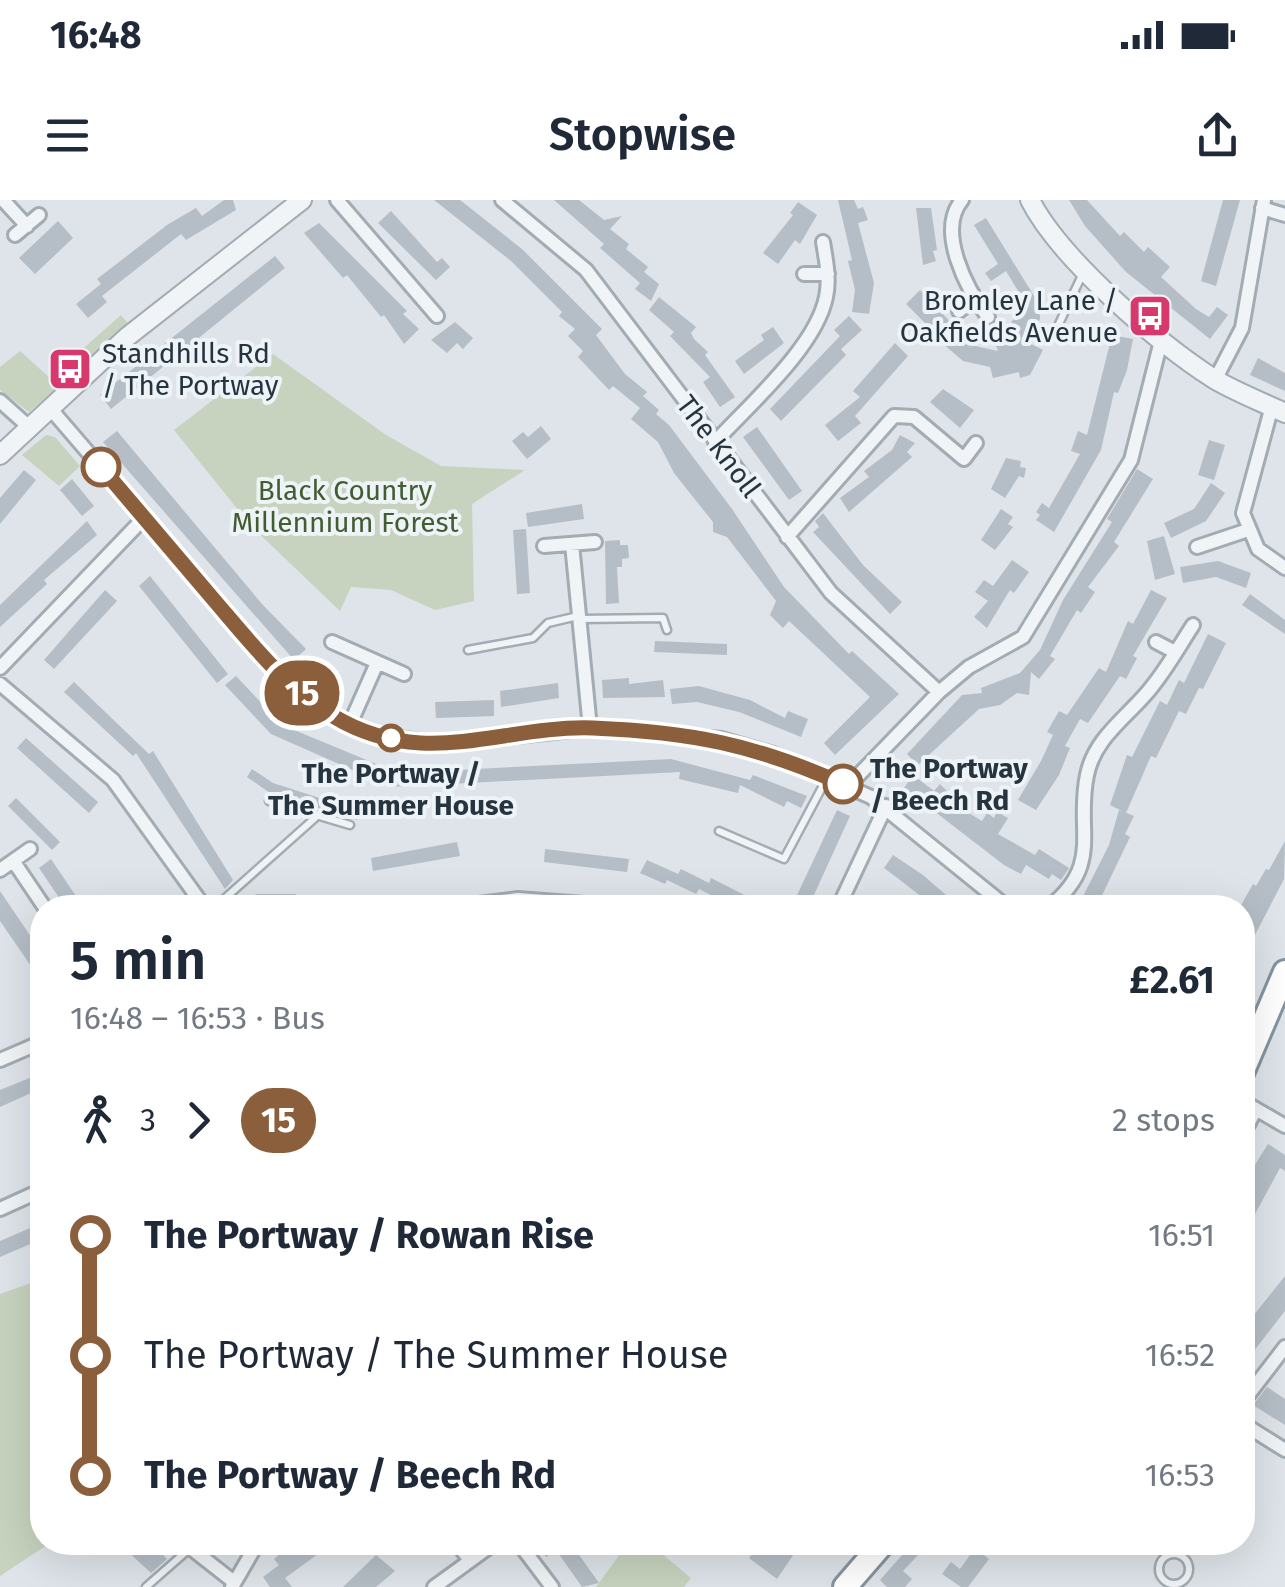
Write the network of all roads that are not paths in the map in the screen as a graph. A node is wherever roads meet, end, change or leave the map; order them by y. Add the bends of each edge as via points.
1 (3, 200) edge
2 (302, 200) edge
3 (337, 200) edge
4 (502, 200) edge
5 (962, 200) edge
6 (1030, 200) edge
7 (1263, 204) edge
8 (39, 215) dead end
9 (1285, 215) edge
10 (824, 242) dead end
11 (1084, 270) junction
12 (804, 274) dead end
13 (828, 274) junction
14 (974, 299) junction
15 (959, 312) dead end
16 (437, 316) dead end
17 (988, 317) dead end
18 (1057, 328) dead end
19 (1162, 337) junction
20 (1216, 380) junction
21 (0, 400) edge
22 (48, 407) junction
23 (1278, 410) edge
24 (28, 426) junction
25 (715, 442) junction
26 (976, 443) dead end
27 (0, 455) edge
28 (144, 518) junction
29 (1248, 530) junction
30 (787, 537) junction
31 (595, 542) dead end
32 (572, 544) junction
33 (544, 546) dead end
34 (1197, 547) dead end
35 (1285, 568) edge
36 (579, 618) junction
37 (1194, 625) dead end
38 (668, 630) dead end
39 (332, 642) dead end
40 (1156, 642) dead end
41 (468, 650) dead end
42 (1175, 652) junction
43 (378, 662) junction
44 (0, 668) edge
45 (404, 674) dead end
46 (0, 684) edge
47 (939, 692) junction
48 (350, 724) junction
49 (590, 728) junction
50 (828, 777) junction
51 (848, 786) junction
52 (269, 801) dead end
53 (886, 806) junction
54 (315, 818) junction
55 (350, 825) dead end
56 (719, 831) dead end
57 (30, 849) dead end
58 (14, 862) junction
59 (0, 870) edge
60 (36, 895) edge
61 (196, 895) edge
62 (229, 895) edge
63 (844, 895) edge
64 (992, 895) edge
65 (1063, 895) edge
66 (1285, 972) edge
67 (1255, 1041) edge
68 (30, 1047) edge
69 (0, 1060) edge
70 (1256, 1108) edge
71 (1285, 1126) edge
72 (30, 1195) edge
73 (0, 1208) edge
74 (1285, 1347) edge
75 (1255, 1386) edge
76 (1255, 1431) edge
77 (1285, 1450) edge
78 (177, 1555) edge
79 (197, 1555) edge
80 (250, 1555) edge
81 (466, 1555) edge
82 (475, 1555) edge
83 (528, 1555) edge
84 (872, 1555) edge
85 (1166, 1555) edge
86 (1182, 1555) edge
87 (469, 1559) junction
88 (233, 1584) edge
89 (146, 1587) edge
90 (434, 1587) edge
91 (552, 1587) edge
92 (844, 1587) edge

1 - 8 street via 21,231
2 - 22 street
3 - 16 street
4 - 25 street, The Knoll via 586,270
5 - 14 street via 953,218 954,240
6 - 11 street
7 - 9 street
7 - 20 street via 1242,328
10 - 13 street
11 - 18 lane
11 - 19 street
12 - 13 street
13 - 25 street via 826,300 799,349
14 - 15 street
14 - 17 street
19 - 20 street
19 - 47 street via 1131,460 1023,638
20 - 23 street
21 - 24 street
22 - 24 street
22 - 28 street
23 - 29 street via 1244,513
24 - 27 street
25 - 30 street, The Knoll
26 - 30 street via 964,459 914,417 894,416
28 - 44 street
28 - 48 street via 275,670
29 - 34 street
29 - 35 street via 1258,549
30 - 47 street, The Knoll via 831,592
31 - 32 street
32 - 33 street
32 - 36 street
36 - 38 lane via 650,616 663,618
36 - 41 lane via 548,623 533,638
36 - 49 street
37 - 42 street
39 - 43 street
40 - 42 street
42 - 65 street via 1099,748 1087,774 1086,858
43 - 45 street
43 - 48 street
46 - 61 street via 112,780
47 - 51 street
48 - 49 street via 375,735 443,744
49 - 50 street via 721,739
50 - 51 street
50 - 56 lane via 784,860
51 - 53 street
52 - 54 lane
53 - 63 street
53 - 64 street
54 - 55 lane
54 - 62 lane
57 - 58 street
58 - 59 street
58 - 60 street
66 - 67 highway
68 - 69 street
70 - 71 street
72 - 73 street
74 - 75 street
76 - 77 street
78 - 89 lane
79 - 88 street
80 - 88 street
81 - 87 street
82 - 87 street
83 - 91 street
84 - 92 highway
85 - 86 lane via 1158,1571 1174,1584 1190,1573
87 - 90 street

